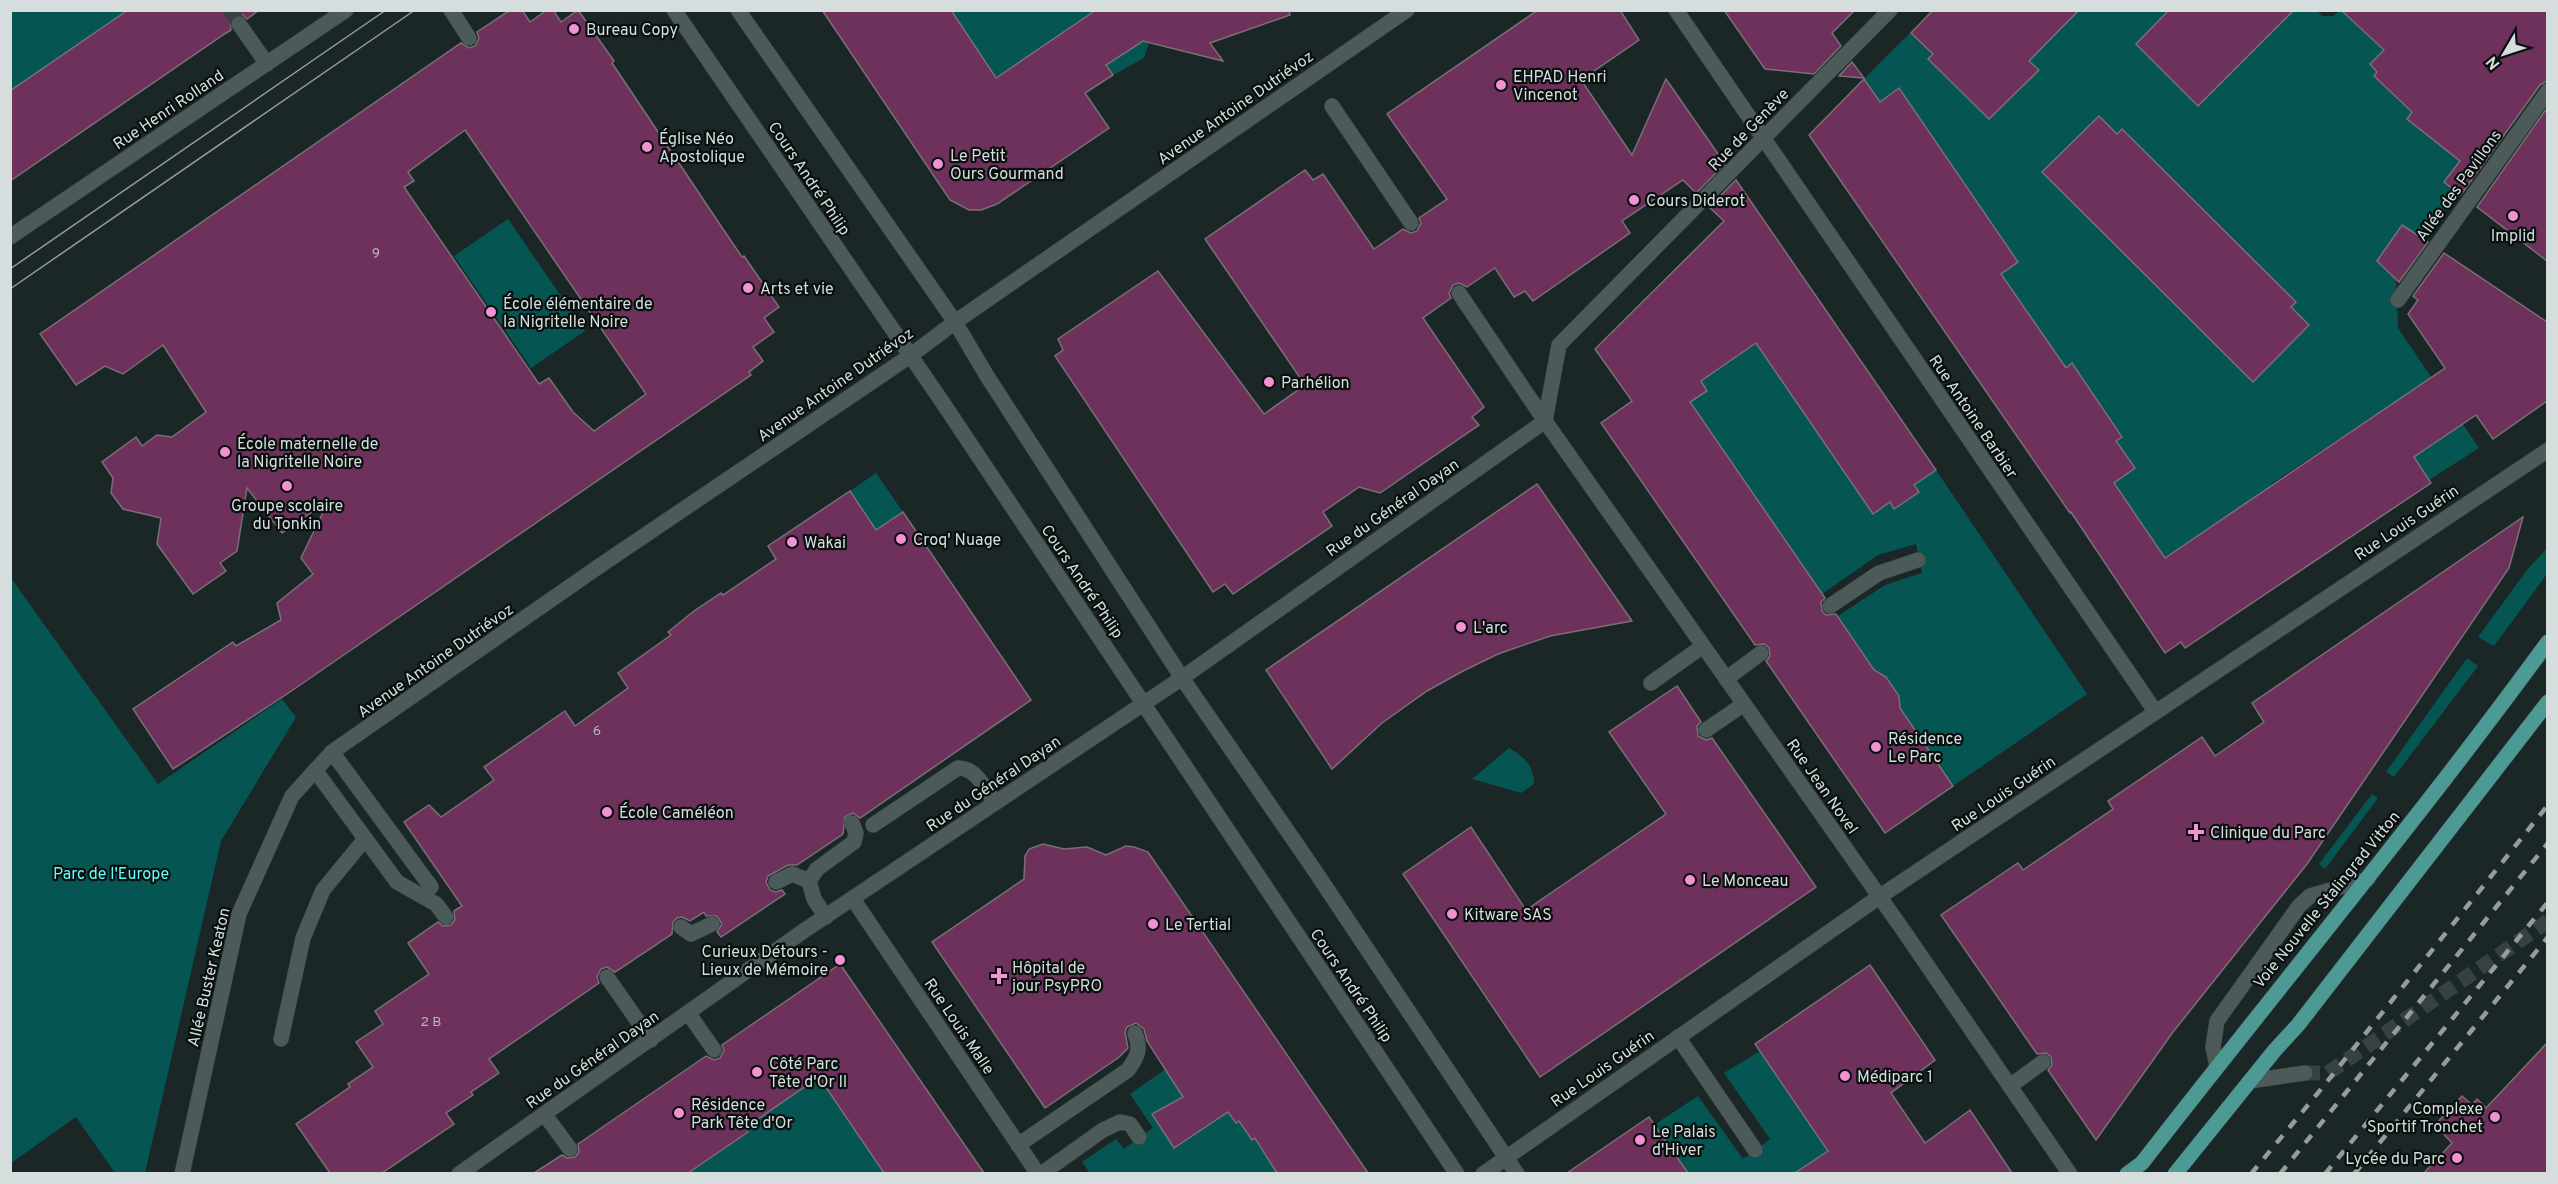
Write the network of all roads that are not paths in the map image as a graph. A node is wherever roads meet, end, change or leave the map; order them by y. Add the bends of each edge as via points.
1 (346, 10) edge
2 (450, 10) edge
3 (674, 10) edge
4 (738, 10) edge
5 (1407, 10) edge
6 (1676, 10) edge
7 (1890, 10) edge
8 (239, 24) tunnel mouth
9 (469, 38) dead end
10 (267, 64) junction
11 (2547, 91) edge
12 (1332, 106) dead end
13 (1763, 140) junction
14 (1411, 224) dead end
15 (10, 237) edge
16 (1459, 293) dead end
17 (2398, 300) dead end
18 (955, 322) junction
19 (910, 356) junction
20 (1545, 421) junction
21 (2547, 450) edge
22 (1918, 560) dead end
23 (1830, 606) dead end
24 (2547, 642) edge
25 (1702, 646) junction
26 (1761, 653) dead end
27 (1182, 678) junction
28 (1726, 679) junction
29 (1651, 683) dead end
30 (2547, 702) edge
31 (1143, 703) junction
32 (1744, 704) junction
33 (2155, 711) junction
34 (1707, 730) dead end
35 (332, 752) junction
36 (315, 770) junction
37 (292, 796) joint
38 (995, 803) junction
39 (852, 824) dead end
40 (873, 825) dead end
41 (365, 839) junction
42 (2367, 879) junction
43 (808, 881) junction
44 (776, 882) dead end
45 (431, 887) dead end
46 (1879, 897) junction
47 (853, 899) junction
48 (446, 917) dead end
49 (826, 917) junction
50 (712, 924) dead end
51 (681, 927) dead end
52 (607, 977) dead end
53 (688, 1014) junction
54 (1135, 1033) dead end
55 (1678, 1037) junction
56 (281, 1039) dead end
57 (651, 1040) junction
58 (714, 1050) dead end
59 (2043, 1062) dead end
60 (2217, 1066) junction
61 (2305, 1073) tunnel mouth
62 (2250, 1081) junction
63 (2010, 1086) junction
64 (545, 1115) junction
65 (1139, 1137) dead end
66 (1018, 1145) junction
67 (570, 1149) dead end
68 (1755, 1150) dead end
69 (1506, 1156) junction
70 (182, 1173) edge
71 (459, 1173) edge
72 (1039, 1173) edge
73 (1457, 1173) edge
74 (1483, 1173) edge
75 (1517, 1173) edge
76 (2070, 1173) edge
77 (2127, 1173) edge
78 (2175, 1173) edge

1 - 10 street, Rue Henri Rolland
2 - 9 street
3 - 19 street, Cours André Philip
4 - 18 street, Cours André Philip
5 - 18 street, Avenue Antoine Dutriévoz
6 - 13 street, Rue Antoine Barbier
7 - 13 street, Rue de Genève
8 - 10 street
10 - 15 street, Rue Henri Rolland
11 - 17 street, Allée des Pavillons
12 - 14 street
13 - 20 street, Rue de Genève via 1559,345
13 - 33 street, Rue Antoine Barbier
16 - 20 street, Rue Jean Novel
18 - 19 street, Avenue Antoine Dutriévoz
18 - 27 street, Cours André Philip
19 - 31 street, Cours André Philip
19 - 35 street, Avenue Antoine Dutriévoz
20 - 25 street, Rue Jean Novel
20 - 27 street, Rue du Général Dayan
21 - 33 street, Rue Louis Guérin
22 - 23 street via 1880,573
24 - 42 main road, Voie Nouvelle Stalingrad Vitton
25 - 28 street, Rue Jean Novel
25 - 29 street
26 - 28 street
27 - 31 street, Rue du Général Dayan
27 - 69 street, Cours André Philip
28 - 32 street, Rue Jean Novel
30 - 62 main road via 2298,1025
31 - 38 street, Rue du Général Dayan
31 - 73 street, Cours André Philip
32 - 34 street
32 - 46 street, Rue Jean Novel
33 - 46 street, Rue Louis Guérin
35 - 36 street, Avenue Antoine Dutriévoz
35 - 45 street
36 - 37 street, Avenue Antoine Dutriévoz
36 - 41 street
37 - 70 street, Allée Buster Keaton via 239,914
38 - 40 street via 973,772 958,768
38 - 47 street, Rue du Général Dayan
39 - 43 street via 854,842 817,869
41 - 48 street via 397,882 436,904
41 - 56 street via 323,890 303,938
42 - 60 main road, Voie Nouvelle Stalingrad Vitton
42 - 60 street via 2310,896 2299,906 2217,1021 2213,1047
43 - 44 street via 792,874
43 - 49 street
46 - 55 street, Rue Louis Guérin
46 - 63 street, Rue Jean Novel
47 - 49 street, Rue du Général Dayan
47 - 66 street, Rue Louis Malle
49 - 53 street, Rue du Général Dayan
50 - 51 street via 691,934
52 - 57 street
53 - 57 street, Rue du Général Dayan
53 - 58 street
54 - 66 street via 1137,1057 1128,1070
55 - 68 street
55 - 69 street, Rue Louis Guérin
57 - 64 street, Rue du Général Dayan
59 - 63 street
60 - 77 main road, Voie Nouvelle Stalingrad Vitton via 2142,1163
61 - 62 street
62 - 78 main road
63 - 76 street, Rue Jean Novel
64 - 67 street
64 - 71 street, Rue du Général Dayan
65 - 72 street via 1130,1124 1120,1122
66 - 72 street, Rue Louis Malle
69 - 74 street, Rue Louis Guérin
69 - 75 street, Cours André Philip

